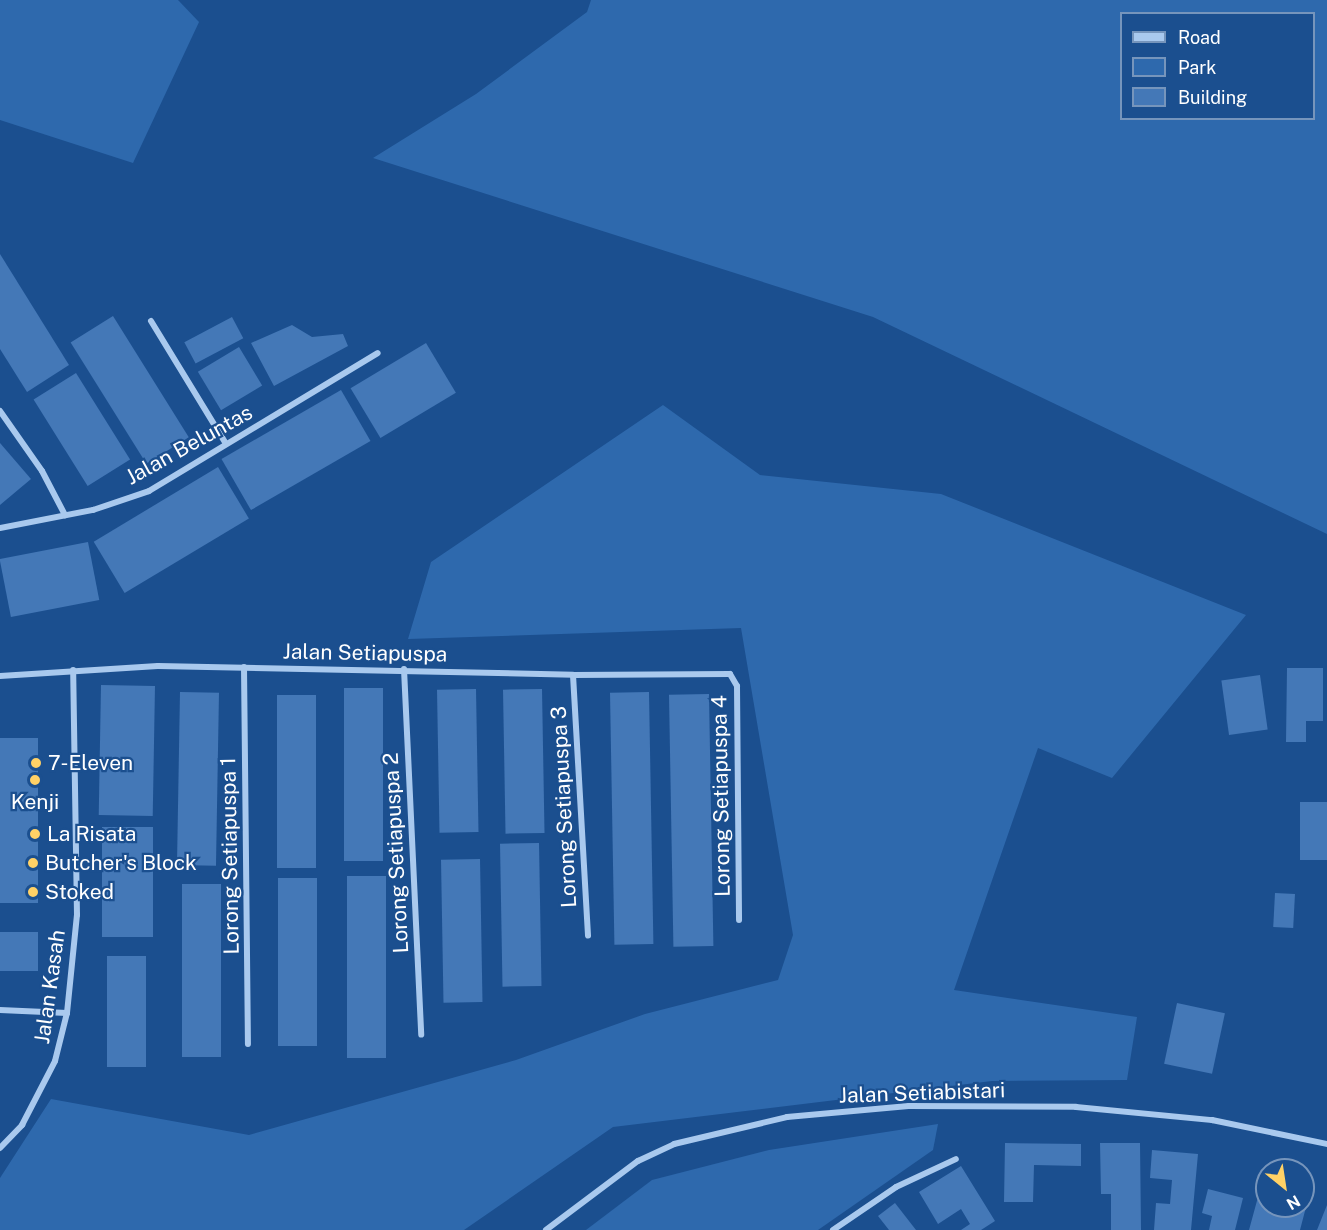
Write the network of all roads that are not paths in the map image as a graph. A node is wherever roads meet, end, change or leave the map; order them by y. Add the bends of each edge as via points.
1 (152, 321) dead end
2 (378, 353) dead end
3 (0, 411) edge
4 (226, 444) junction
5 (65, 516) junction
6 (0, 528) edge
7 (244, 667) junction
8 (73, 669) junction
9 (404, 669) junction
10 (730, 674) joint
11 (573, 675) junction
12 (0, 676) edge
13 (739, 921) dead end
14 (588, 936) dead end
15 (0, 1010) edge
16 (67, 1013) junction
17 (421, 1035) dead end
18 (248, 1044) dead end
19 (1327, 1144) edge
20 (0, 1149) edge
21 (956, 1159) dead end
22 (546, 1230) edge
23 (832, 1230) edge

1 - 4 street
2 - 4 street, Jalan Beluntas
3 - 5 street via 42,471
4 - 5 street, Jalan Beluntas via 149,491
5 - 6 street, Jalan Beluntas
7 - 8 street, Jalan Setiapuspa
7 - 9 street, Jalan Setiapuspa
7 - 18 street, Lorong Setiapuspa 1
8 - 12 street, Jalan Setiapuspa
8 - 16 street, Jalan Kasah via 76,915
9 - 11 street, Jalan Setiapuspa
9 - 17 street, Lorong Setiapuspa 2
10 - 11 street, Jalan Setiapuspa
10 - 13 street, Lorong Setiapuspa 4 via 737,686
11 - 14 street, Lorong Setiapuspa 3
15 - 16 street
16 - 20 street, Jalan Kasah via 55,1061 22,1125
19 - 22 street, Jalan Setiabistari via 1212,1120 1076,1107 909,1106 787,1117 674,1144 638,1161
21 - 23 street via 896,1187

